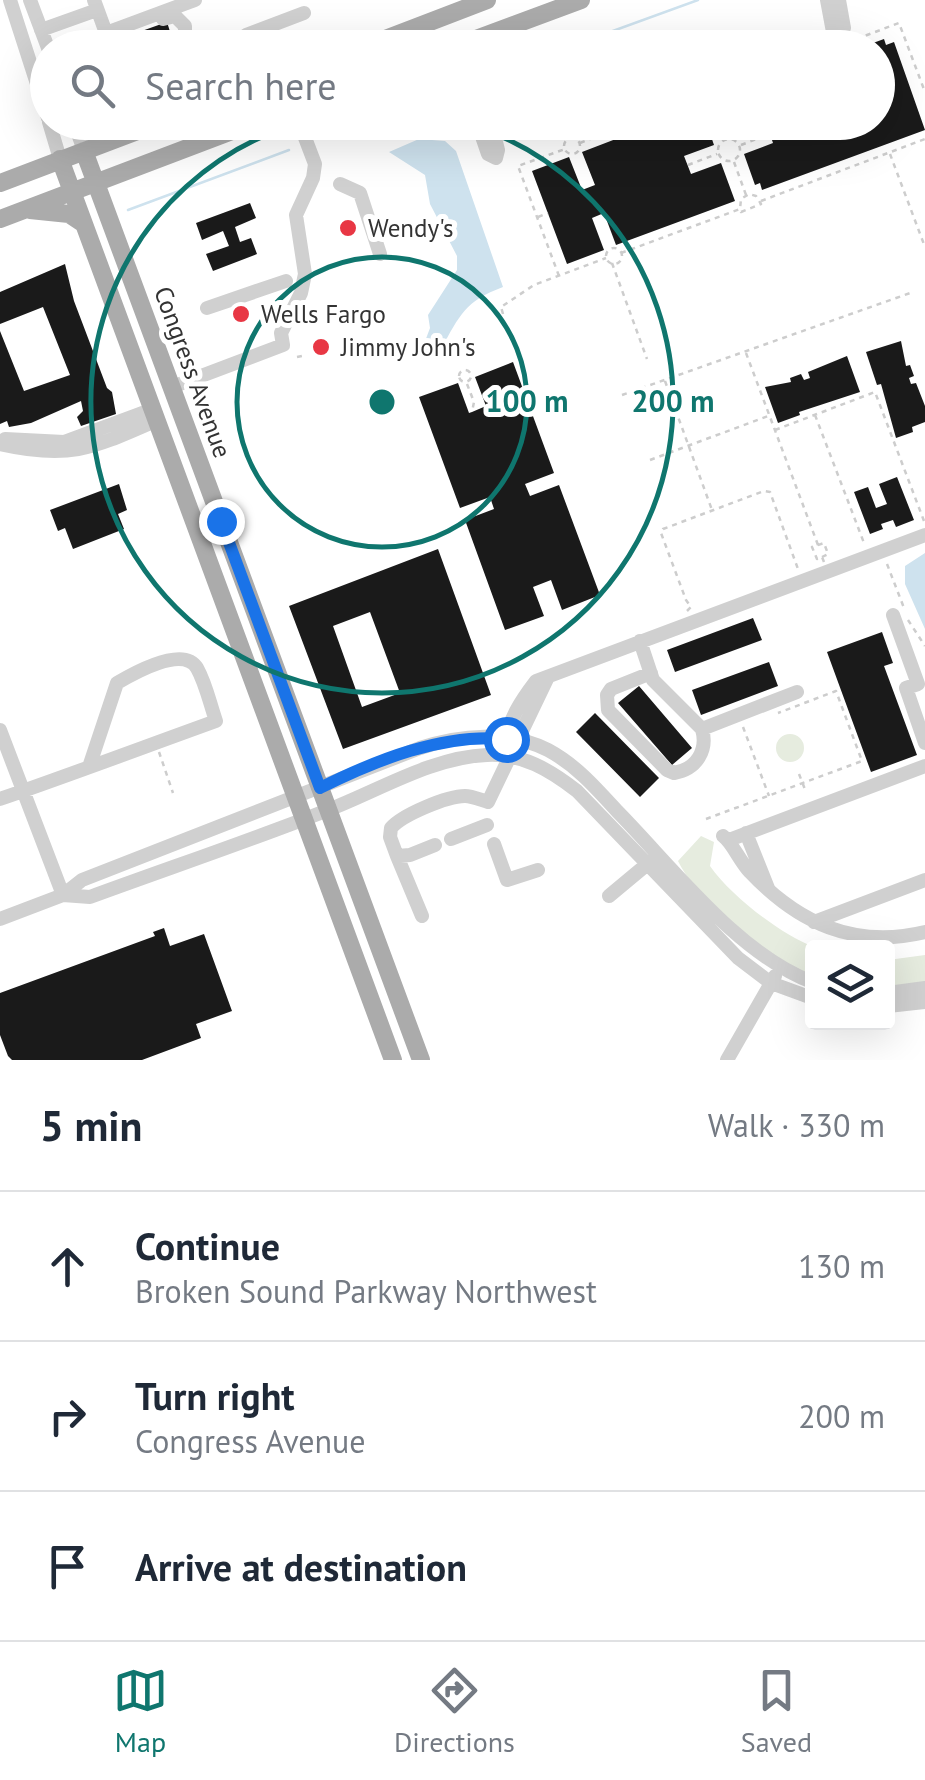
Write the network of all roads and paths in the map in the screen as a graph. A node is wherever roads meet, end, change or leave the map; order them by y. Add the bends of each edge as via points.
1 (10, 0) edge
2 (30, 0) edge
3 (487, 0) edge
4 (580, 0) edge
5 (827, 0) edge
6 (839, 0) edge
7 (194, 1) edge
8 (96, 5) edge
9 (304, 13) dead end
10 (41, 30) joint
11 (111, 30) edge
12 (115, 30) edge
13 (130, 30) edge
14 (186, 30) edge
15 (259, 30) edge
16 (409, 30) edge
17 (503, 30) edge
18 (880, 30) edge
19 (30, 63) edge
20 (925, 92) edge
21 (925, 139) edge
22 (54, 140) edge
23 (80, 140) edge
24 (112, 140) edge
25 (208, 140) edge
26 (306, 140) edge
27 (483, 140) edge
28 (496, 140) edge
29 (568, 140) edge
30 (574, 140) edge
31 (588, 140) edge
32 (724, 140) edge
33 (734, 140) edge
34 (754, 140) edge
35 (580, 143) junction
36 (740, 145) junction
37 (565, 148) junction
38 (84, 150) junction
39 (890, 152) junction
40 (718, 154) junction
41 (60, 159) junction
42 (733, 160) junction
43 (688, 165) dead end
44 (96, 182) junction
45 (0, 183) edge
46 (340, 184) dead end
47 (71, 192) junction
48 (746, 195) junction
49 (760, 201) junction
50 (740, 208) junction
51 (24, 210) junction
52 (548, 213) dead end
53 (537, 217) junction
54 (0, 219) edge
55 (84, 224) junction
56 (925, 247) edge
57 (621, 253) junction
58 (380, 254) dead end
59 (606, 258) junction
60 (612, 263) junction
61 (559, 276) junction
62 (286, 280) dead end
63 (913, 292) dead end
64 (207, 308) dead end
65 (503, 314) dead end
66 (745, 352) junction
67 (306, 354) dead end
68 (297, 357) dead end
69 (647, 360) dead end
70 (453, 366) dead end
71 (459, 373) junction
72 (664, 380) junction
73 (467, 382) junction
74 (172, 387) junction
75 (622, 395) dead end
76 (472, 412) dead end
77 (155, 414) junction
78 (769, 415) junction
79 (815, 415) junction
80 (774, 430) junction
81 (0, 442) edge
82 (688, 446) junction
83 (650, 460) dead end
84 (712, 510) junction
85 (924, 521) edge
86 (925, 535) edge
87 (864, 543) dead end
88 (818, 545) dead end
89 (887, 562) dead end
90 (798, 570) dead end
91 (684, 615) dead end
92 (893, 615) dead end
93 (640, 641) junction
94 (925, 646) edge
95 (651, 673) junction
96 (798, 692) dead end
97 (777, 714) dead end
98 (743, 726) dead end
99 (702, 729) junction
100 (0, 730) edge
101 (512, 740) junction
102 (925, 742) edge
103 (156, 743) junction
104 (925, 752) edge
105 (510, 756) junction
106 (89, 767) junction
107 (923, 767) edge
108 (799, 774) dead end
109 (802, 783) junction
110 (320, 788) junction
111 (23, 791) junction
112 (806, 792) dead end
113 (174, 793) dead end
114 (769, 796) junction
115 (294, 798) junction
116 (0, 800) edge
117 (328, 810) junction
118 (303, 819) junction
119 (706, 819) dead end
120 (487, 826) dead end
121 (746, 833) junction
122 (451, 839) dead end
123 (494, 844) dead end
124 (435, 845) dead end
125 (397, 856) junction
126 (654, 859) junction
127 (538, 870) dead end
128 (925, 880) edge
129 (62, 895) junction
130 (771, 895) junction
131 (609, 896) dead end
132 (422, 916) dead end
133 (0, 919) edge
134 (814, 922) junction
135 (925, 932) edge
136 (781, 967) junction
137 (805, 979) edge
138 (771, 983) junction
139 (925, 988) edge
140 (895, 992) edge
141 (805, 995) edge
142 (925, 1002) edge
143 (895, 1005) edge
144 (393, 1060) edge
145 (421, 1060) edge
146 (727, 1060) edge

1 - 19 street
2 - 10 street
3 - 16 main road
4 - 17 main road
5 - 6 street via 839,30
7 - 12 street
8 - 10 street
8 - 11 street
9 - 15 street
13 - 14 street via 175,16
18 - 20 path via 899,23
21 - 39 path
22 - 41 street
23 - 38 street
24 - 38 main road
25 - 44 main road
26 - 74 street via 315,164 296,215 305,274 281,332 283,345
27 - 28 street via 496,158
29 - 37 path
30 - 35 path
31 - 35 path
32 - 40 path
33 - 36 path
34 - 36 path
35 - 37 path via 575,153
36 - 42 path
37 - 53 path via 518,166
38 - 41 main road
38 - 44 main road, Congress Avenue
39 - 49 path
39 - 56 path
40 - 42 path
40 - 43 path
41 - 45 main road
41 - 47 main road, Congress Avenue
42 - 48 path
44 - 47 main road
44 - 74 main road, Congress Avenue
46 - 58 street via 360,193
47 - 51 main road
47 - 55 main road, Congress Avenue
48 - 49 path
48 - 50 path
49 - 50 path
50 - 57 path
51 - 54 main road
51 - 55 main road via 69,214
52 - 53 path
53 - 61 path
55 - 77 main road, Congress Avenue
57 - 59 path via 612,248
57 - 60 path
59 - 60 path
59 - 61 path
60 - 69 path
61 - 65 path via 500,307
62 - 64 street
63 - 66 path
66 - 72 path
66 - 78 path
67 - 68 path
70 - 71 path
71 - 73 path
71 - 73 path via 470,372
72 - 75 path
72 - 82 path
73 - 76 path
74 - 110 main road, Congress Avenue
77 - 81 street via 64,442
77 - 115 main road, Congress Avenue
78 - 80 path
78 - 82 path
79 - 80 path
79 - 85 path via 874,392
79 - 87 path
80 - 88 path
82 - 83 path
82 - 84 path
84 - 90 path via 770,492
84 - 91 path via 661,533 691,607
86 - 93 street
89 - 94 path via 908,621
92 - 102 street via 918,684 906,688
93 - 95 street
93 - 101 street via 536,680 521,700
95 - 99 street
95 - 99 street via 611,690 608,710 674,773 703,753
96 - 99 street
97 - 109 path via 836,691 862,761
98 - 114 path
100 - 111 street
101 - 105 street
101 - 110 street via 437,743
101 - 126 street via 546,749 575,768
103 - 106 street
103 - 106 street via 216,721 190,660 117,682
103 - 113 path
104 - 107 street
105 - 117 street via 444,763
105 - 125 street via 488,802 452,798 397,821 390,836
105 - 126 street via 549,770
106 - 111 street
107 - 121 street
108 - 109 path
109 - 112 path
109 - 114 path
110 - 115 street
110 - 117 main road, Congress Avenue
111 - 116 street
111 - 129 street
114 - 119 path
115 - 118 main road, Congress Avenue
115 - 129 street via 82,880
117 - 118 street
117 - 145 main road, Congress Avenue
118 - 129 street via 90,897
118 - 144 main road, Congress Avenue
120 - 122 street
121 - 130 street
121 - 130 street via 726,838
123 - 127 street via 507,880
124 - 125 street
125 - 132 street
126 - 131 street
126 - 136 street
126 - 138 street via 713,934
128 - 134 street
129 - 133 street
130 - 134 street
134 - 135 street via 866,937
136 - 137 street
136 - 138 street
138 - 141 street
138 - 146 street
139 - 140 street
142 - 143 street

